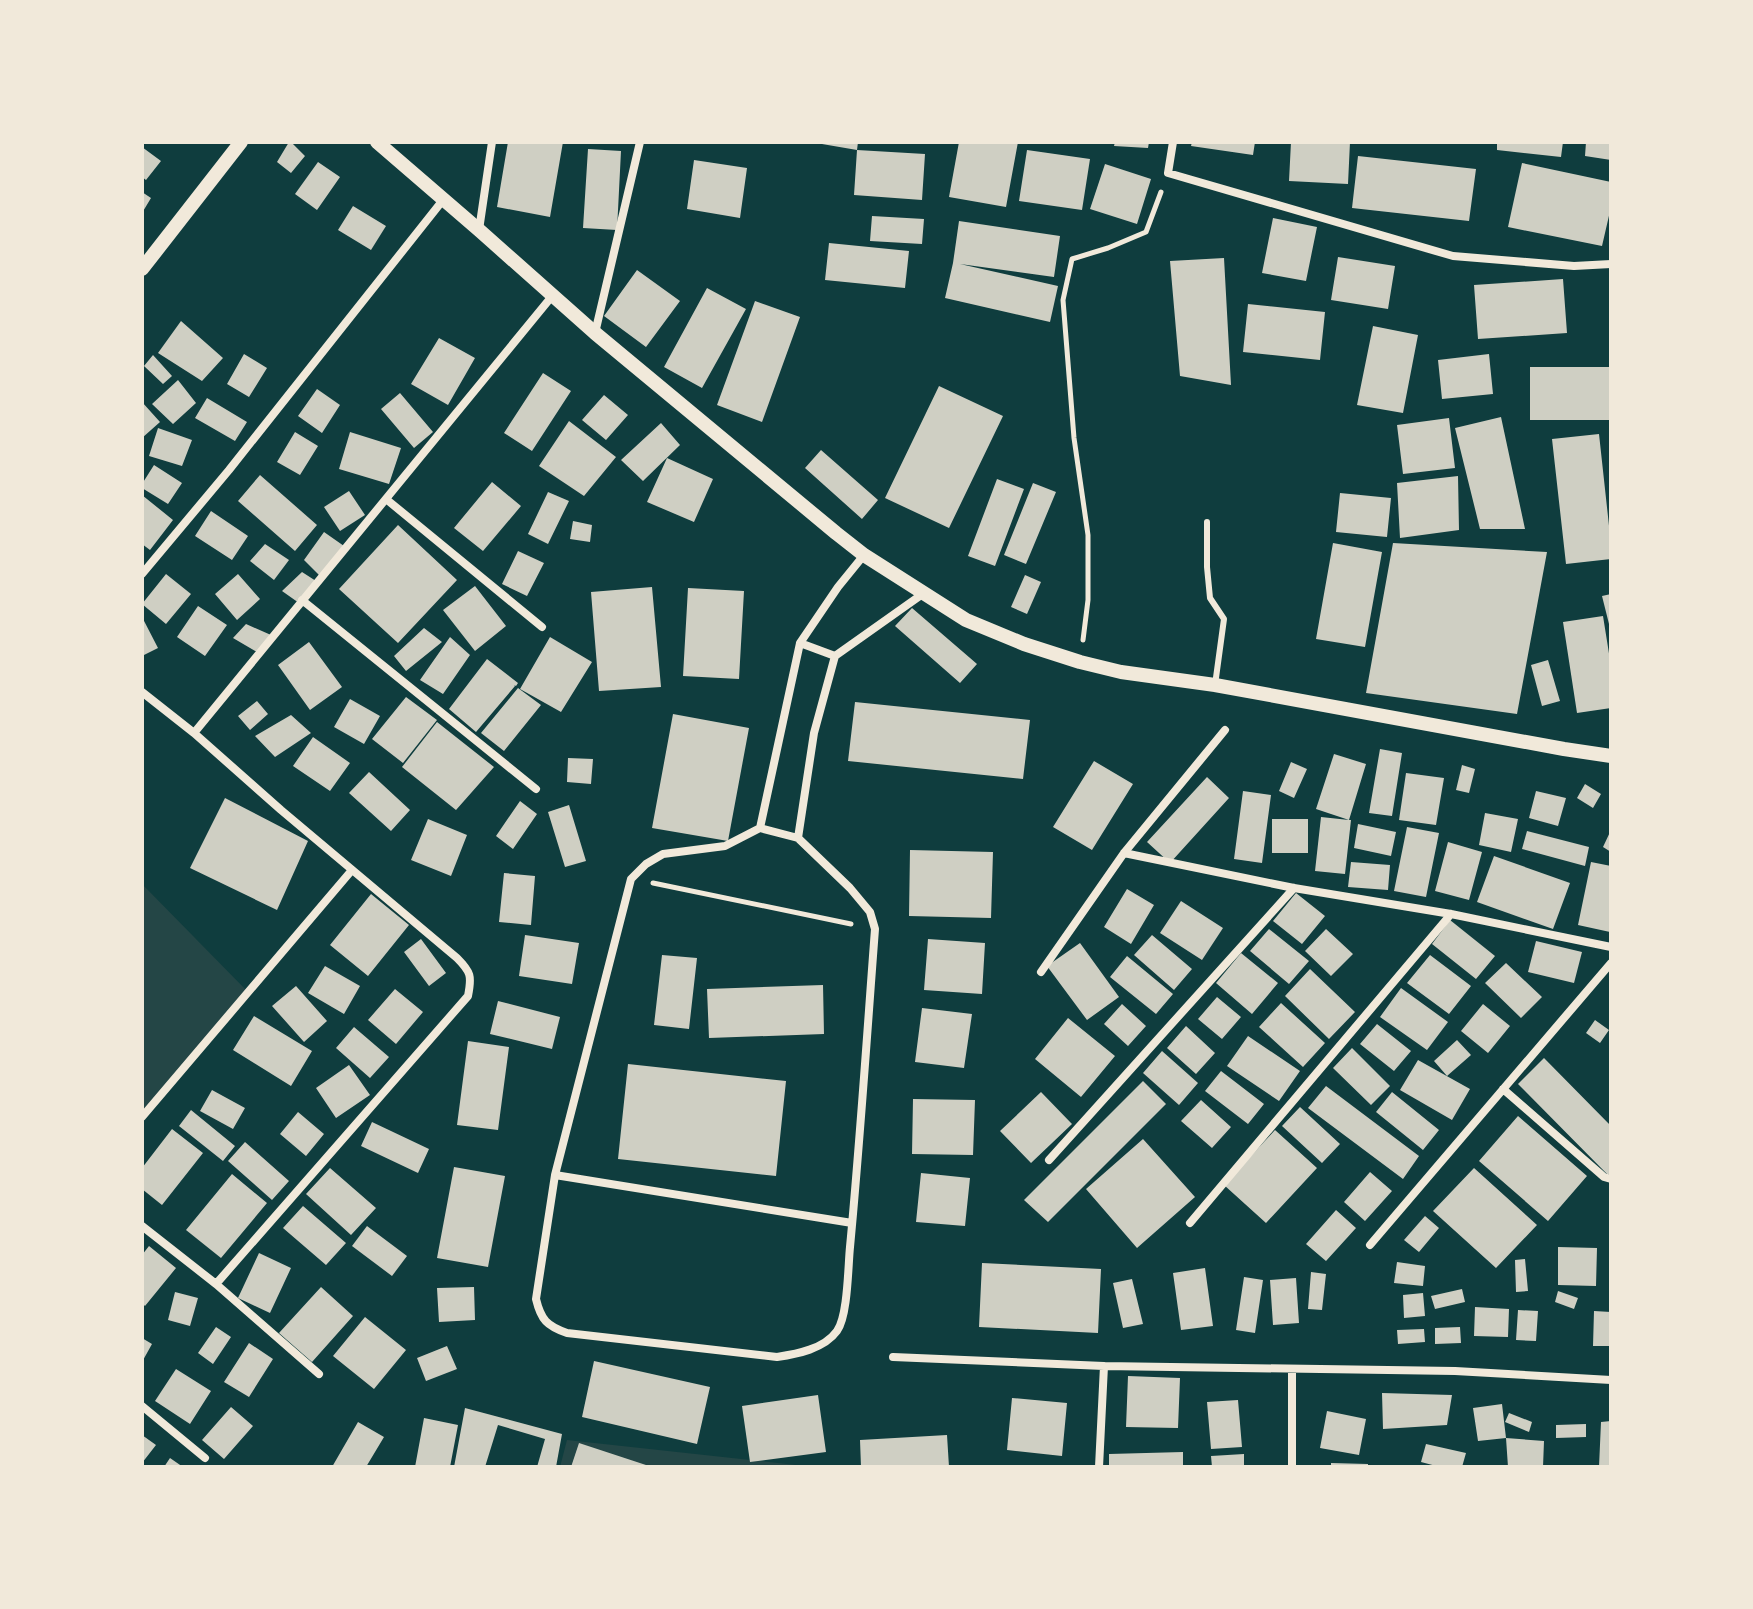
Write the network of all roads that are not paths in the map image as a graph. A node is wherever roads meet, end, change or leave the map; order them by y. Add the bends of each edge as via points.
1 (240, 142) edge
2 (377, 142) edge
3 (492, 142) edge
4 (640, 142) edge
5 (1173, 142) edge
6 (443, 200) junction
7 (479, 230) junction
8 (1611, 264) edge
9 (142, 269) edge
10 (553, 295) junction
11 (595, 333) junction
12 (386, 499) junction
13 (1207, 522) dead end
14 (864, 555) junction
15 (142, 574) edge
16 (924, 593) junction
17 (302, 600) junction
18 (542, 627) dead end
19 (800, 643) junction
20 (835, 656) junction
21 (1215, 685) junction
22 (142, 692) edge
23 (1225, 730) dead end
24 (194, 733) junction
25 (1611, 756) edge
26 (536, 789) dead end
27 (760, 828) junction
28 (798, 838) junction
29 (1124, 853) junction
30 (352, 870) junction
31 (1294, 888) junction
32 (1451, 914) junction
33 (1611, 947) edge
34 (1611, 963) edge
35 (1041, 972) dead end
36 (1503, 1089) junction
37 (142, 1117) edge
38 (1049, 1160) dead end
39 (555, 1175) junction
40 (1611, 1179) edge
41 (852, 1223) junction
42 (1190, 1223) dead end
43 (142, 1226) edge
44 (1370, 1245) dead end
45 (216, 1284) junction
46 (893, 1357) dead end
47 (1104, 1366) junction
48 (1292, 1369) junction
49 (319, 1374) dead end
50 (1611, 1380) edge
51 (142, 1406) edge
52 (205, 1458) dead end
53 (1099, 1467) edge
54 (1292, 1467) edge

1 - 9 street
2 - 6 street
3 - 7 street
4 - 11 street
5 - 8 street via 1168,173 1453,256
6 - 7 street
6 - 15 street
7 - 10 street
10 - 11 street
10 - 12 street
11 - 14 street
12 - 17 street
12 - 18 street
13 - 21 lane via 1210,598 1224,619
14 - 16 street
14 - 19 street
16 - 20 street
16 - 21 street via 966,620 1080,662
17 - 24 street
17 - 26 street
19 - 20 street
19 - 27 street
20 - 28 street via 814,733
21 - 25 street
22 - 24 street
23 - 29 street
24 - 30 street
27 - 28 street
27 - 39 street via 725,846 663,854 631,879
28 - 41 street via 850,888 870,912 875,929
29 - 31 street
29 - 35 street
30 - 37 street
30 - 45 street via 469,970 468,996
31 - 32 street
31 - 38 street
32 - 33 street
32 - 42 street
34 - 36 street
36 - 40 street
36 - 44 street
39 - 41 street
39 - 41 street via 536,1299 540,1315 552,1328 567,1333 777,1357 799,1353 838,1330
43 - 45 street
45 - 49 street
46 - 47 street
47 - 48 street
47 - 53 street
48 - 50 street
48 - 54 street
51 - 52 street

